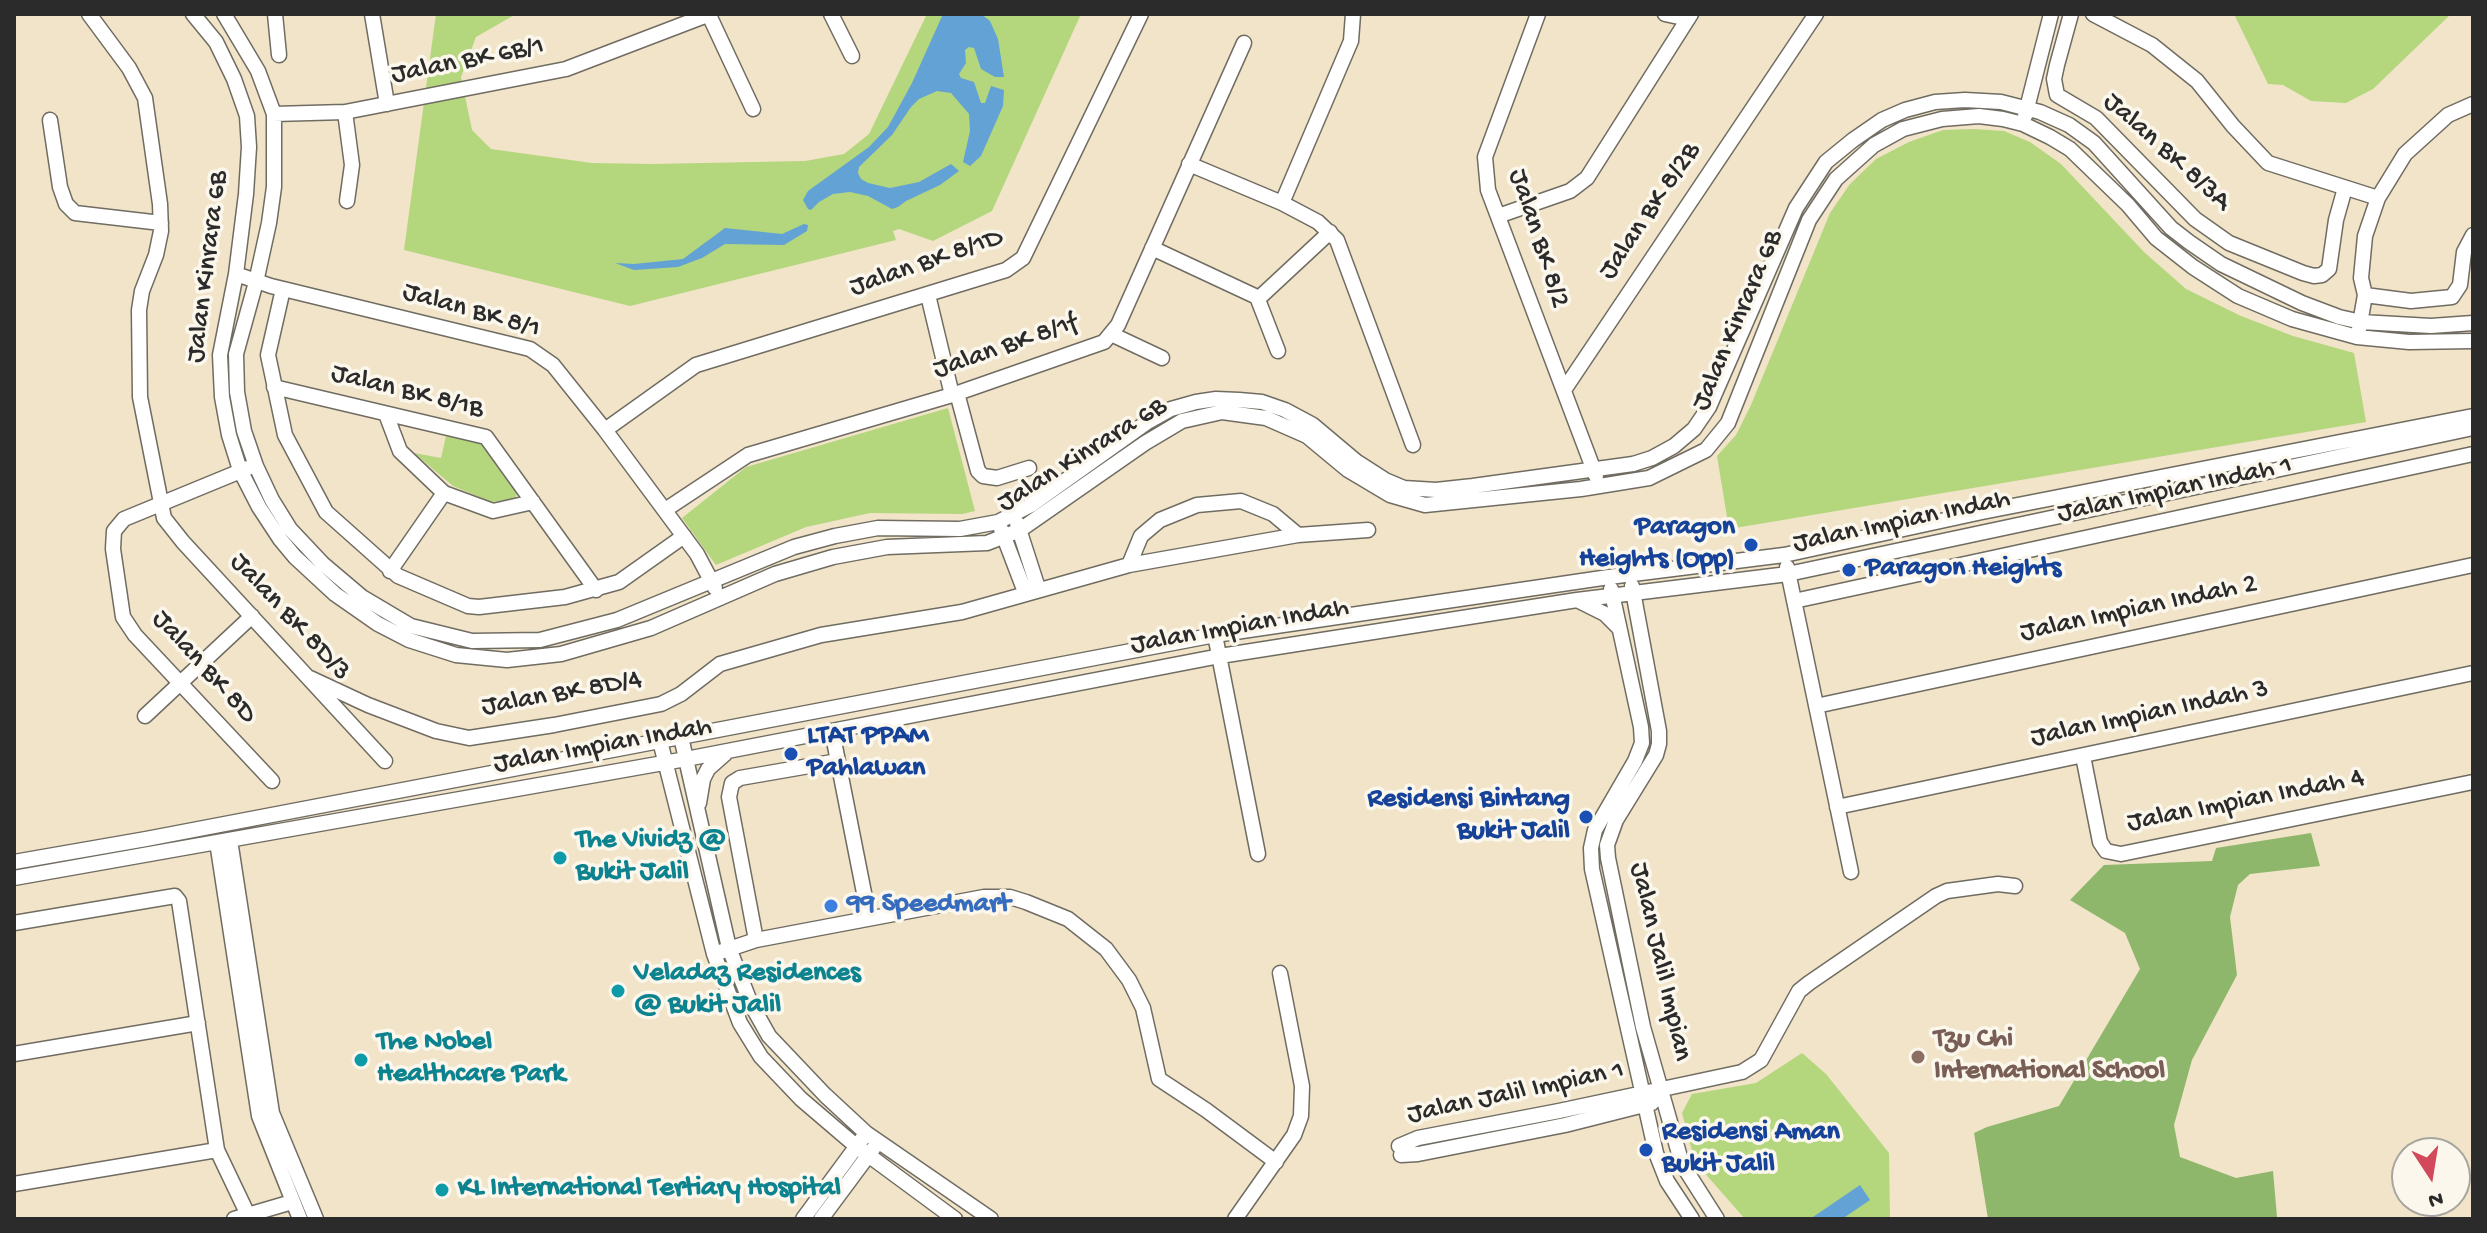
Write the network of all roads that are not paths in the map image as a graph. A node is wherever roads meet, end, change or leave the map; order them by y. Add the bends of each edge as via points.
1 (89, 14) edge
2 (193, 14) edge
3 (224, 14) edge
4 (275, 14) edge
5 (372, 14) edge
6 (709, 14) edge
7 (831, 14) edge
8 (1141, 14) edge
9 (1353, 14) edge
10 (1538, 14) edge
11 (1665, 14) edge
12 (1816, 14) edge
13 (2051, 14) edge
14 (2071, 14) edge
15 (2093, 14) edge
16 (1690, 17) edge
17 (1244, 43) dead end
18 (279, 55) dead end
19 (852, 56) dead end
20 (387, 104) junction
21 (2473, 104) edge
22 (2027, 108) junction
23 (753, 109) dead end
24 (345, 112) junction
25 (274, 114) junction
26 (50, 120) dead end
27 (2023, 124) junction
28 (1189, 164) junction
29 (2345, 188) junction
30 (2378, 198) junction
31 (347, 201) dead end
32 (1282, 203) junction
33 (1498, 216) junction
34 (161, 223) junction
35 (1330, 232) junction
36 (2473, 235) edge
37 (1152, 248) junction
38 (236, 274) junction
39 (256, 282) junction
40 (283, 289) junction
41 (928, 295) junction
42 (2365, 295) junction
43 (1258, 299) junction
44 (2473, 323) edge
45 (2359, 329) junction
46 (1111, 334) junction
47 (2473, 341) edge
48 (1278, 351) dead end
49 (1162, 358) dead end
50 (274, 387) junction
51 (1564, 390) junction
52 (955, 394) junction
53 (386, 414) junction
54 (2473, 416) edge
55 (2473, 428) edge
56 (605, 430) junction
57 (1413, 445) dead end
58 (2473, 454) edge
59 (256, 466) junction
60 (1029, 468) dead end
61 (240, 470) junction
62 (1588, 470) junction
63 (1598, 486) junction
64 (1581, 489) junction
65 (444, 493) junction
66 (533, 502) junction
67 (161, 505) junction
68 (665, 510) junction
69 (1014, 515) junction
70 (998, 522) junction
71 (1020, 530) junction
72 (1368, 530) dead end
73 (1298, 535) junction
74 (684, 536) junction
75 (1004, 537) junction
76 (1784, 555) junction
77 (1129, 565) junction
78 (2473, 565) edge
79 (390, 571) junction
80 (1630, 574) junction
81 (1788, 574) junction
82 (1609, 577) junction
83 (712, 582) junction
84 (596, 590) junction
85 (1032, 590) junction
86 (1662, 590) junction
87 (1634, 593) junction
88 (1612, 596) junction
89 (720, 598) junction
90 (1577, 600) junction
91 (1794, 601) junction
92 (252, 616) junction
93 (1639, 622) junction
94 (1620, 628) junction
95 (1215, 635) junction
96 (1220, 656) junction
97 (2473, 673) edge
98 (310, 678) junction
99 (181, 684) junction
100 (1816, 706) junction
101 (145, 716) dead end
102 (832, 731) junction
103 (681, 737) junction
104 (660, 741) junction
105 (729, 751) junction
106 (2083, 756) junction
107 (686, 759) junction
108 (385, 761) dead end
109 (838, 761) junction
110 (665, 763) junction
111 (272, 781) dead end
112 (2473, 782) edge
113 (1837, 807) junction
114 (698, 815) junction
115 (224, 841) junction
116 (1258, 854) dead end
117 (14, 862) edge
118 (1851, 872) dead end
119 (14, 878) edge
120 (2015, 886) dead end
121 (869, 918) junction
122 (14, 923) edge
123 (756, 940) junction
124 (729, 948) junction
125 (714, 954) junction
126 (1280, 973) dead end
127 (198, 1023) junction
128 (14, 1054) edge
129 (1654, 1065) junction
130 (1639, 1069) junction
131 (1679, 1087) junction
132 (1645, 1099) junction
133 (1665, 1101) junction
134 (1624, 1104) junction
135 (1650, 1124) junction
136 (1422, 1137) junction
137 (872, 1138) junction
138 (217, 1150) junction
139 (862, 1151) junction
140 (1426, 1152) junction
141 (1276, 1162) junction
142 (14, 1184) edge
143 (292, 1202) junction
144 (241, 1217) edge
145 (300, 1219) edge
146 (316, 1219) edge
147 (803, 1219) edge
148 (821, 1219) edge
149 (955, 1219) edge
150 (991, 1219) edge
151 (1235, 1219) edge
152 (1692, 1219) edge
153 (1717, 1219) edge

1 - 34 street, Jalan BK 8D/3 via 145,98
2 - 38 street, Jalan Kinrara 6B via 216,42 247,116 246,194
3 - 25 street, Jalan Kinrara 6B via 258,71
4 - 18 street
5 - 20 street
6 - 20 street, Jalan BK 6B/1 via 566,69
6 - 23 street
7 - 19 street
8 - 41 street, Jalan BK 8/1D via 1023,258 1006,270
9 - 32 street via 1351,41
10 - 33 street, Jalan BK 8/2 via 1485,157 1488,190
11 - 16 street
12 - 51 street, Jalan BK 8/2B
13 - 22 street
14 - 29 street, Jalan BK 8/3A via 2054,79 2057,95 2096,118 2195,219 2229,243 2303,273 2322,275 2329,269
15 - 29 street via 2152,45 2197,81 2268,163
16 - 33 street via 1587,178 1570,191
17 - 28 street, Jalan BK 8/1f
20 - 24 street, Jalan BK 6B/1
21 - 30 street via 2448,115 2405,154
22 - 27 street
22 - 45 street, Jalan Kinrara 6B via 2069,125 2094,143 2171,228 2221,264
22 - 62 street, Jalan Kinrara 6B via 1977,100 1905,110 1826,162 1796,208 1709,407 1694,429 1652,458
24 - 25 street, Jalan BK 6B/1
24 - 31 street via 352,165
25 - 39 street, Jalan Kinrara 6B via 274,187
26 - 34 street via 60,187 75,213
27 - 45 street, Jalan Kinrara 6B via 2070,149 2156,238 2238,296 2292,319
27 - 63 street, Jalan Kinrara 6B via 1979,116 1942,119 1903,129 1874,145 1836,179 1809,220 1728,423 1706,450 1649,478
28 - 32 street
28 - 37 street, Jalan BK 8/1f
29 - 30 street
30 - 42 street via 2365,236
32 - 35 street
33 - 51 street, Jalan BK 8/2
34 - 67 street, Jalan BK 8D/3 via 141,300 138,359
35 - 43 street
35 - 57 street via 1341,248
36 - 42 street via 2452,297 2411,301
37 - 43 street
37 - 46 street, Jalan BK 8/1f
38 - 39 street, Jalan BK 8/1
38 - 61 street, Jalan Kinrara 6B via 220,355 222,397
39 - 40 street, Jalan BK 8/1
39 - 59 street, Jalan Kinrara 6B via 236,354 237,392
40 - 50 street via 268,355
40 - 56 street, Jalan BK 8/1 via 530,349 553,365
41 - 52 street
41 - 56 street, Jalan BK 8/1D via 696,365
42 - 45 street
43 - 48 street
44 - 45 street, Jalan Kinrara 6B
45 - 47 street, Jalan Kinrara 6B via 2409,342
46 - 49 street
46 - 52 street, Jalan BK 8/1f via 1104,342
50 - 53 street, Jalan BK 8/1B
50 - 79 street via 285,435 326,512
51 - 62 street
52 - 60 street via 983,476 997,478
52 - 68 street, Jalan BK 8/1f via 748,455
53 - 65 street via 400,451
53 - 66 street, Jalan BK 8/1B via 486,437
54 - 76 street, Jalan Impian Indah
55 - 81 street, Jalan Impian Indah
56 - 68 street, Jalan BK 8/1
58 - 91 street, Jalan Impian Indah 1
59 - 61 street
59 - 83 street, Jalan Kinrara 6B via 278,512 323,564 385,613 426,630 472,641 540,640 617,620
61 - 67 street, Jalan BK 8D
61 - 89 street, Jalan Kinrara 6B via 280,539 335,594 409,640 456,655 507,660 561,654 651,628
62 - 63 street
62 - 64 street
62 - 69 street, Jalan Kinrara 6B via 1436,490 1404,488 1357,462 1313,425 1285,410 1262,402 1216,399 1171,409 1146,423
63 - 64 street, Jalan Kinrara 6B
64 - 71 street, Jalan Kinrara 6B via 1425,505 1390,495 1307,436 1266,418 1222,412 1182,421
65 - 66 street via 493,511
65 - 79 street
66 - 84 street, Jalan BK 8/1B
67 - 92 street, Jalan BK 8D/3 via 164,518 183,542
67 - 99 street, Jalan BK 8D via 124,519 114,531 113,549 123,617
68 - 74 street, Jalan BK 8/1
69 - 70 street, Jalan Kinrara 6B
69 - 71 street
70 - 75 street
70 - 83 street, Jalan Kinrara 6B via 960,529 878,528 835,536 794,547
71 - 75 street, Jalan Kinrara 6B
71 - 85 street
72 - 73 street, Jalan BK 8D/4
73 - 77 street, Jalan BK 8D/4
73 - 77 street via 1273,514 1241,501 1197,505 1160,520 1141,536
74 - 83 street, Jalan BK 8/1
74 - 84 street via 619,582
75 - 85 street
75 - 89 street, Jalan Kinrara 6B via 833,557
76 - 80 street, Jalan Impian Indah
76 - 81 street
77 - 85 street, Jalan BK 8D/4
78 - 100 street, Jalan Impian Indah 2
79 - 84 street via 468,606
80 - 82 street, Jalan Impian Indah
80 - 87 street, Jalan Jalil Impian
81 - 86 street, Jalan Impian Indah
81 - 91 street
82 - 88 street, Jalan Jalil Impian
82 - 95 street, Jalan Impian Indah
83 - 89 street, Jalan BK 8/1
85 - 98 street, Jalan BK 8D/4 via 962,612 821,635 720,664 661,704 469,738 436,731
86 - 87 street, Jalan Impian Indah
86 - 93 street
87 - 88 street, Jalan Impian Indah
87 - 93 street, Jalan Jalil Impian
88 - 90 street, Jalan Impian Indah
88 - 94 street, Jalan Jalil Impian
90 - 94 street
90 - 96 street, Jalan Impian Indah
91 - 100 street
92 - 98 street, Jalan BK 8D/3
92 - 99 street
93 - 129 street, Jalan Jalil Impian via 1659,744 1607,845
94 - 130 street, Jalan Jalil Impian via 1642,743 1595,830 1591,848
95 - 96 street
95 - 103 street, Jalan Impian Indah
96 - 102 street, Jalan Impian Indah
96 - 116 street
97 - 106 street, Jalan Impian Indah 3
98 - 108 street, Jalan BK 8D/3
99 - 101 street
99 - 111 street, Jalan BK 8D
100 - 113 street
102 - 105 street, Jalan Impian Indah
102 - 109 street
103 - 104 street, Jalan Impian Indah
103 - 107 street
104 - 110 street
104 - 117 street, Jalan Impian Indah
105 - 107 street, Jalan Impian Indah
105 - 114 street via 703,779
106 - 112 street, Jalan Impian Indah 4 via 2100,842 2106,851 2121,854
106 - 113 street, Jalan Impian Indah 3
107 - 110 street, Jalan Impian Indah
107 - 114 street
109 - 121 street
109 - 123 street via 732,783 729,797
110 - 115 street, Jalan Impian Indah
110 - 125 street
113 - 118 street
114 - 124 street
115 - 119 street, Jalan Impian Indah
115 - 143 street via 259,1116
115 - 146 street via 272,1113
120 - 131 street, Jalan Jalil Impian 1 via 1998,884 1936,896 1799,991 1761,1060 1742,1072
121 - 123 street
121 - 141 street via 1010,897 1068,919 1106,949 1129,980 1143,1008 1159,1079
122 - 127 street via 175,896
123 - 124 street
124 - 125 street
124 - 137 street via 751,1004 776,1045
125 - 139 street via 740,1023 761,1057
126 - 141 street via 1303,1101 1294,1135
127 - 128 street
127 - 138 street
129 - 131 street
129 - 133 street, Jalan Jalil Impian
130 - 132 street, Jalan Jalil Impian
130 - 134 street
131 - 133 street, Jalan Jalil Impian 1
131 - 133 street
132 - 133 street, Jalan Jalil Impian 1
132 - 134 street, Jalan Jalil Impian 1
132 - 135 street, Jalan Jalil Impian
133 - 153 street, Jalan Jalil Impian via 1682,1164
134 - 135 street
134 - 136 street, Jalan Jalil Impian 1
134 - 140 street, Jalan Jalil Impian 1
135 - 152 street, Jalan Jalil Impian via 1667,1181
136 - 140 street
136 - 140 street, Jalan Jalil Impian 1 via 1400,1150
137 - 139 street
137 - 150 street
138 - 142 street
138 - 144 street
139 - 147 street
139 - 148 street
139 - 149 street
141 - 151 street
143 - 144 street
143 - 145 street

